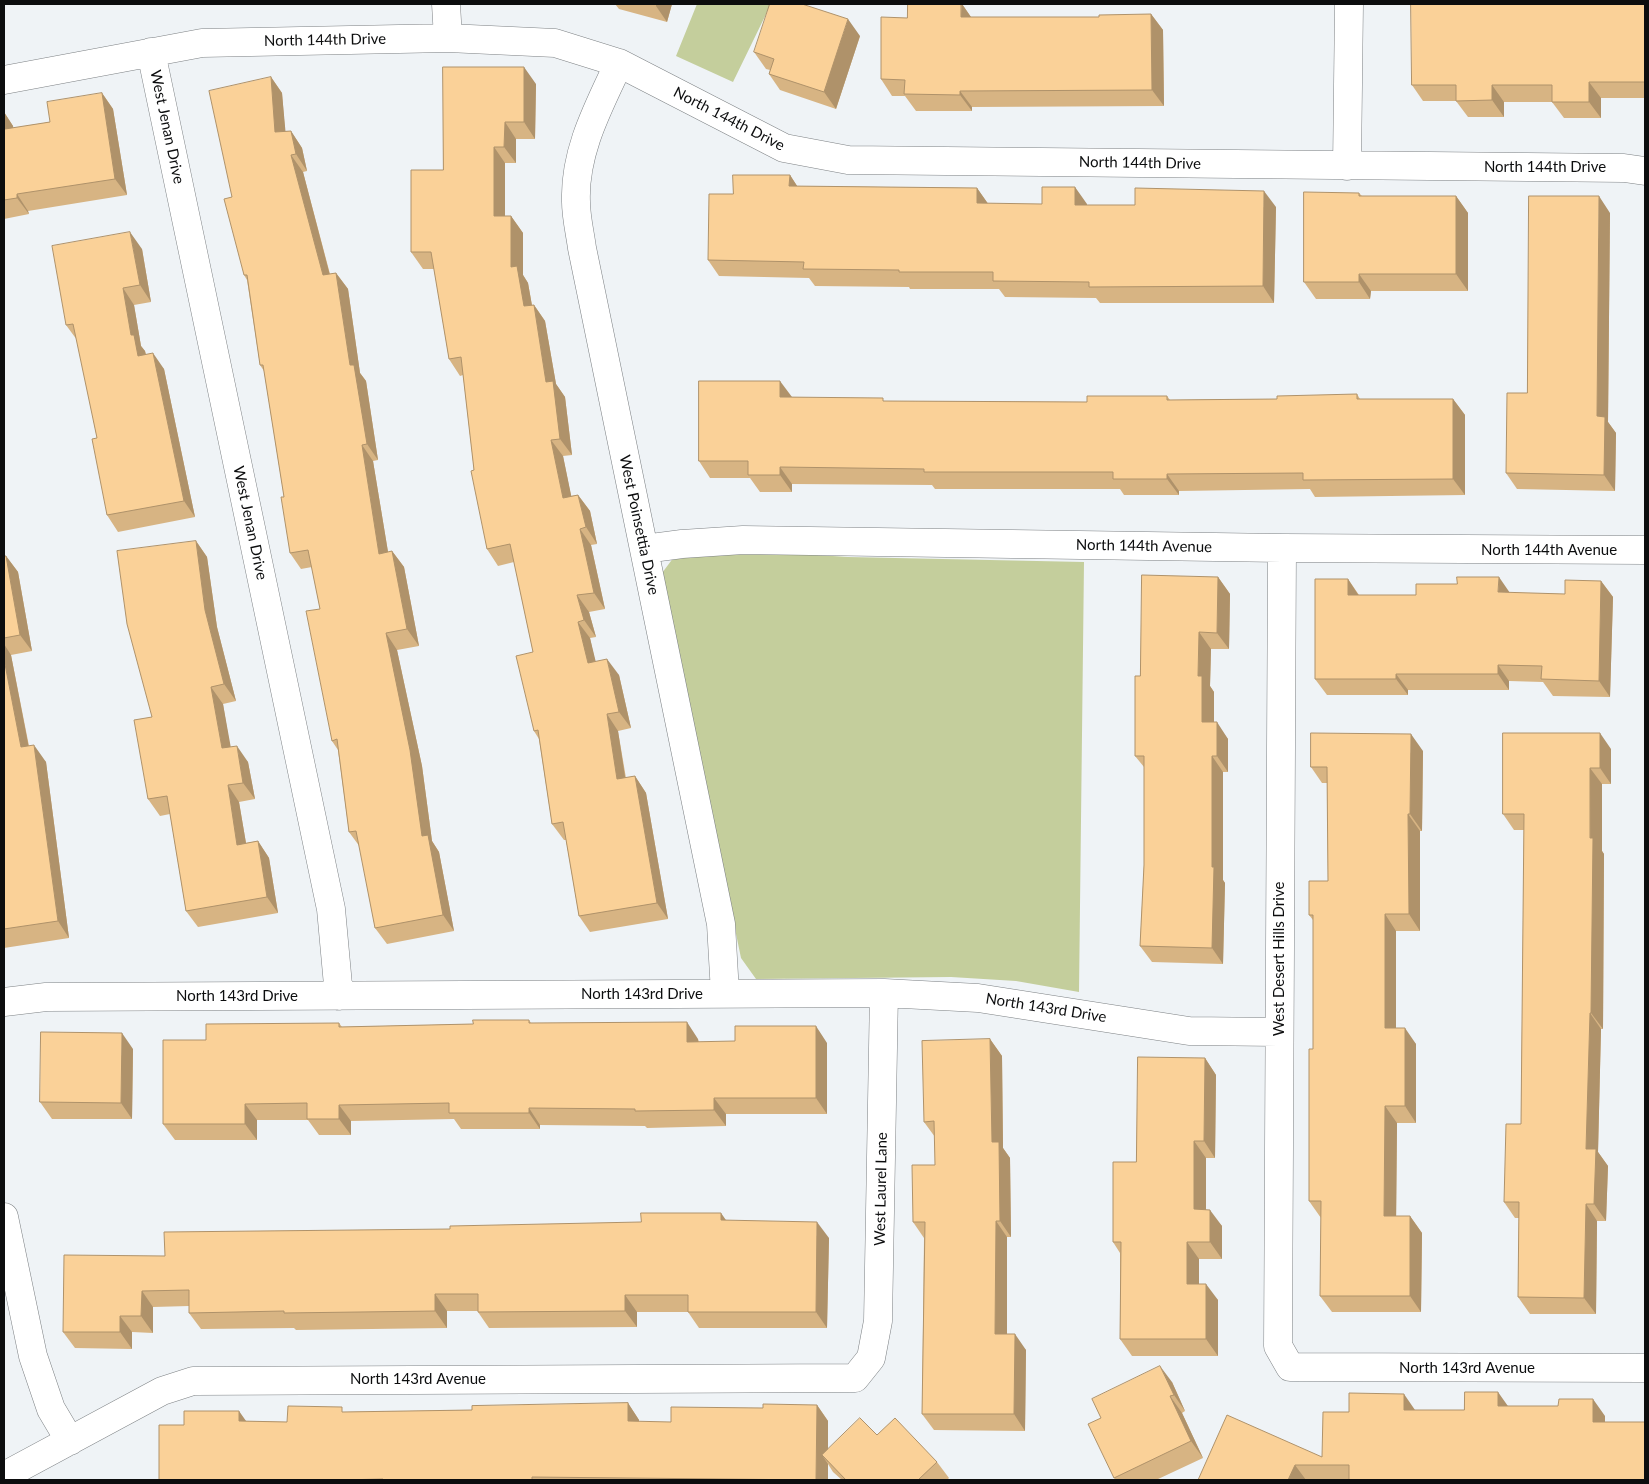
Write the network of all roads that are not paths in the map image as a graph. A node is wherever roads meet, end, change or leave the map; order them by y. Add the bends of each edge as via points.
1 (446, 4) edge
2 (1349, 4) edge
3 (448, 38) junction
4 (151, 52) junction
5 (619, 63) junction
6 (4, 80) edge
7 (1347, 166) junction
8 (1645, 171) edge
9 (644, 548) junction
10 (1282, 548) junction
11 (1645, 550) edge
12 (725, 993) junction
13 (884, 993) junction
14 (339, 996) junction
15 (4, 1002) edge
16 (1278, 1032) junction
17 (4, 1217) edge
18 (1290, 1367) joint
19 (1645, 1368) edge
20 (855, 1378) joint
21 (70, 1441) junction
22 (4, 1476) edge

1 - 3 street
2 - 7 street
3 - 4 street, North 144th Drive via 202,43
3 - 5 street, North 144th Drive via 555,43
4 - 6 street, North 144th Drive
4 - 14 street, West Jenan Drive via 331,909
5 - 7 street, North 144th Drive via 784,148 848,160
5 - 9 street, West Poinsettia Drive via 588,129 578,167 576,202 582,248
7 - 8 street, North 144th Drive via 1624,168
9 - 10 street, North 144th Avenue via 743,540
9 - 12 street, West Poinsettia Drive via 721,924
10 - 11 street, North 144th Avenue
10 - 16 street, West Desert Hills Drive
12 - 13 street, North 143rd Drive
12 - 14 street, North 143rd Drive
13 - 16 street, North 143rd Drive via 978,998 1189,1031
13 - 20 street, West Laurel Lane via 878,1321 871,1358
14 - 15 street, North 143rd Drive via 46,997
16 - 18 street, West Desert Hills Drive via 1278,1346
17 - 21 street via 33,1356 50,1409
18 - 19 street, North 143rd Avenue
20 - 21 street, North 143rd Avenue via 193,1380 162,1391
21 - 22 street, North 143rd Avenue

